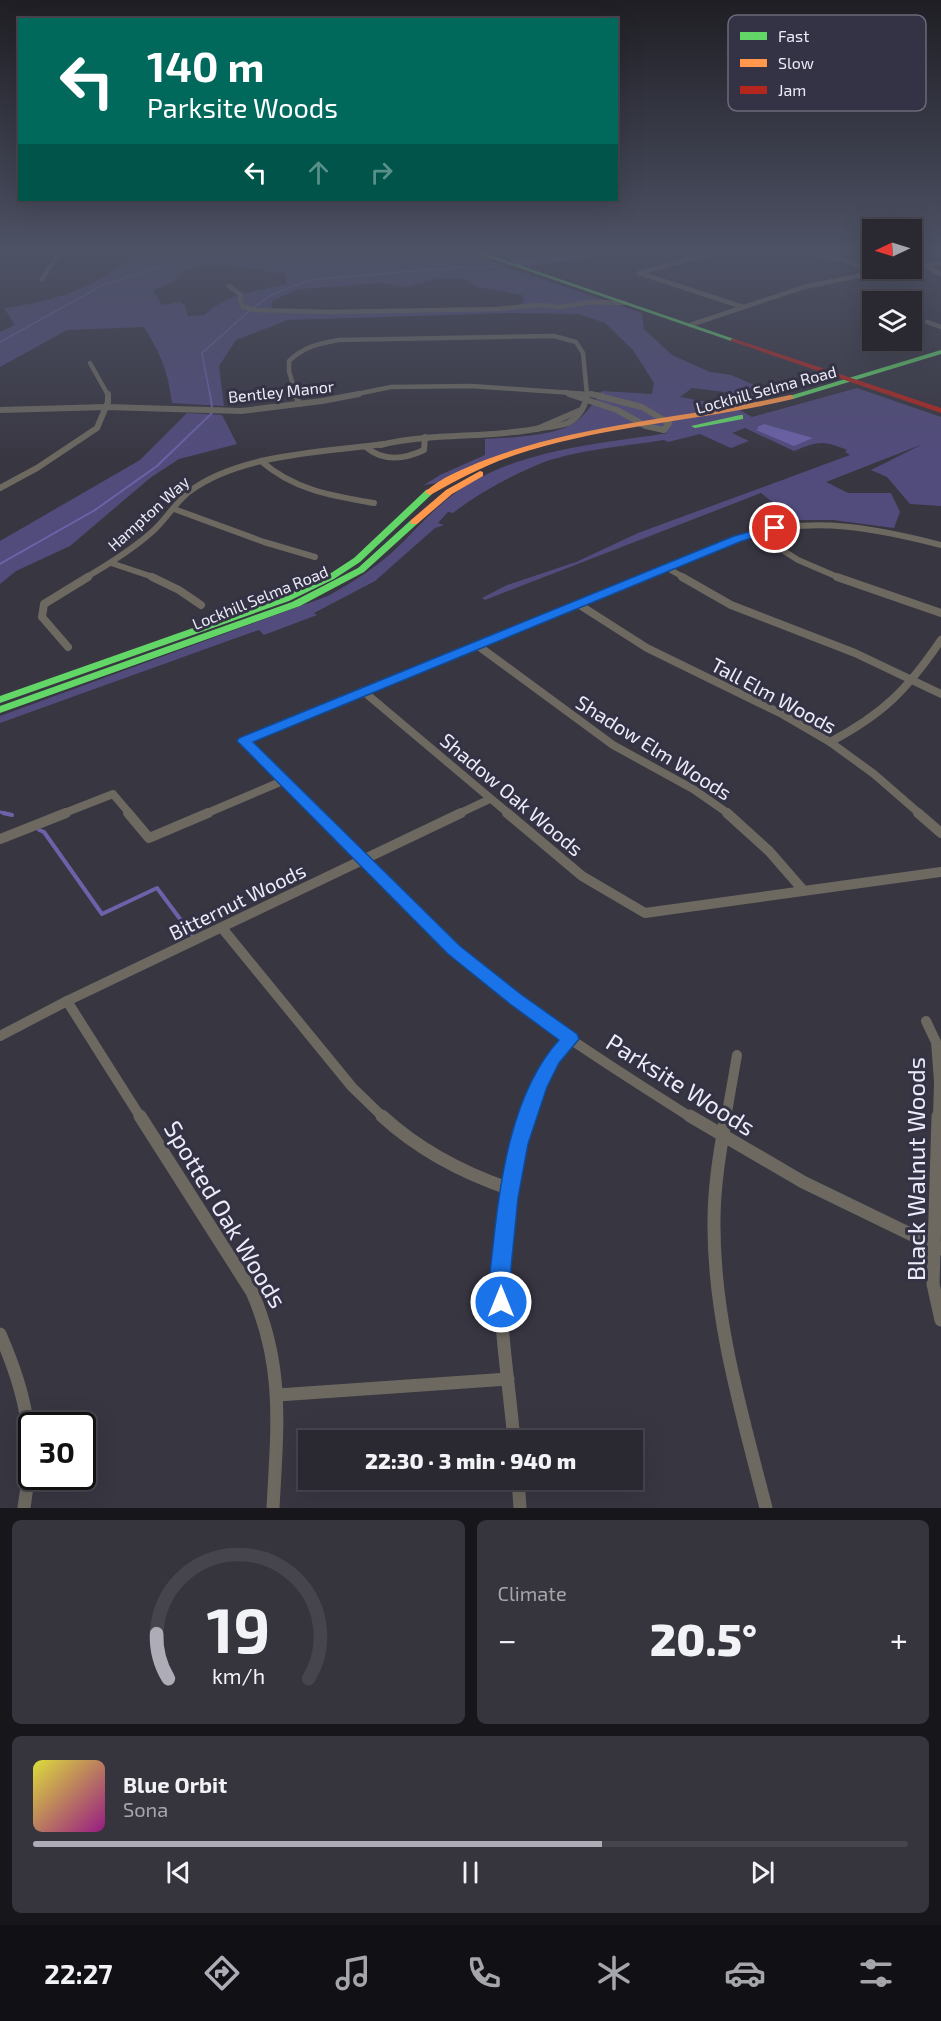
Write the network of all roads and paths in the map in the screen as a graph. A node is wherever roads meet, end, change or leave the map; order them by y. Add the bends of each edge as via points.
1 (682, 322) edge
2 (698, 322) edge
3 (690, 325) junction
4 (941, 352) edge
5 (90, 363) dead end
6 (851, 380) junction
7 (586, 396) junction
8 (632, 403) junction
9 (298, 404) junction
10 (106, 407) junction
11 (0, 410) edge
12 (617, 410) junction
13 (941, 411) edge
14 (646, 426) junction
15 (666, 427) junction
16 (426, 440) junction
17 (366, 447) junction
18 (261, 461) junction
19 (0, 488) edge
20 (374, 503) dead end
21 (174, 509) junction
22 (756, 533) junction
23 (375, 544) junction
24 (941, 545) edge
25 (388, 547) junction
26 (315, 557) dead end
27 (111, 563) junction
28 (667, 568) junction
29 (578, 604) junction
30 (201, 605) dead end
31 (941, 613) edge
32 (941, 640) edge
33 (477, 645) junction
34 (68, 647) dead end
35 (94, 672) junction
36 (914, 680) junction
37 (363, 691) junction
38 (941, 694) edge
39 (0, 700) edge
40 (0, 710) edge
41 (830, 742) junction
42 (285, 780) junction
43 (490, 799) junction
44 (941, 833) edge
45 (0, 839) edge
46 (362, 860) junction
47 (941, 872) edge
48 (803, 890) junction
49 (222, 928) junction
50 (67, 1001) junction
51 (926, 1021) dead end
52 (0, 1036) edge
53 (570, 1039) junction
54 (737, 1055) dead end
55 (724, 1138) junction
56 (510, 1189) junction
57 (937, 1247) edge
58 (941, 1320) edge
59 (0, 1334) edge
60 (508, 1379) junction
61 (278, 1395) junction
62 (513, 1430) edge
63 (519, 1490) edge
64 (24, 1508) edge
65 (273, 1508) edge
66 (520, 1508) edge
67 (766, 1508) edge

1 - 3 main road
2 - 3 street
3 - 6 main road
4 - 6 main road, Lockhill Selma Road
5 - 10 street via 108,394
6 - 13 main road
6 - 15 main road, Lockhill Selma Road via 846,386 738,418
7 - 8 street, Bentley Manor
7 - 9 street, Bentley Manor via 512,387 404,386
7 - 9 street via 583,352 570,339 352,339 316,345 289,361
7 - 12 street, Bentley Manor
7 - 16 street, Hampton Way via 577,417 568,423 493,436
8 - 12 street
8 - 15 street, Bentley Manor
9 - 10 street, Bentley Manor via 232,411
10 - 11 street, Bentley Manor
10 - 19 street via 93,433
12 - 14 street, Bentley Manor
14 - 15 main road, Lockhill Selma Road
14 - 23 main road, Lockhill Selma Road via 545,445 484,463 420,499
15 - 25 main road, Lockhill Selma Road via 559,448 494,468 445,493
16 - 17 street, Hampton Way
16 - 17 street, Hampton Way via 424,450 403,457 382,456
17 - 18 street, Hampton Way
18 - 20 street via 292,485
18 - 21 street, Hampton Way via 209,479 189,492
21 - 26 street
21 - 27 street, Hampton Way via 147,537
22 - 24 street via 790,526 836,524 886,530
22 - 28 street
22 - 31 street via 816,568
23 - 25 street
23 - 35 main road, Lockhill Selma Road via 336,574 285,599
25 - 35 main road, Lockhill Selma Road via 347,579 304,600
27 - 30 street via 166,581
27 - 34 street, Hampton Way via 44,604 42,617
28 - 29 street
28 - 36 street via 730,605 833,643
29 - 33 street
29 - 41 street, Tall Elm Woods via 647,648
32 - 36 street
33 - 37 street
33 - 48 street, Shadow Elm Woods via 584,726 732,816 782,862
35 - 39 main road, Lockhill Selma Road
35 - 40 main road, Lockhill Selma Road
36 - 38 street
36 - 41 street via 872,720
37 - 42 street, Parksite Woods via 244,741
37 - 43 street, Shadow Oak Woods
41 - 44 street, Tall Elm Woods via 874,774
42 - 45 street via 149,838 113,794
42 - 46 street, Parksite Woods
43 - 46 street, Bitternut Woods
43 - 48 street, Shadow Oak Woods via 582,876 645,914
46 - 49 street, Bitternut Woods
46 - 53 street, Parksite Woods via 477,970
47 - 48 street
49 - 50 street, Bitternut Woods
49 - 56 street via 375,1112 421,1149 464,1173
50 - 52 street, Bitternut Woods
50 - 61 street, Spotted Oak Woods via 252,1292 269,1328
51 - 57 street, Black Walnut Woods via 936,1042 939,1081
53 - 55 street, Parksite Woods
53 - 56 street via 553,1058 538,1087 519,1144
54 - 55 street
55 - 57 street, Parksite Woods via 803,1182
55 - 67 street via 716,1179 716,1274 724,1332
56 - 60 street via 501,1268
57 - 58 street, Black Walnut Woods via 933,1284
59 - 64 street via 21,1383 31,1429
60 - 61 street
60 - 62 street
61 - 65 street, Spotted Oak Woods
63 - 66 street

